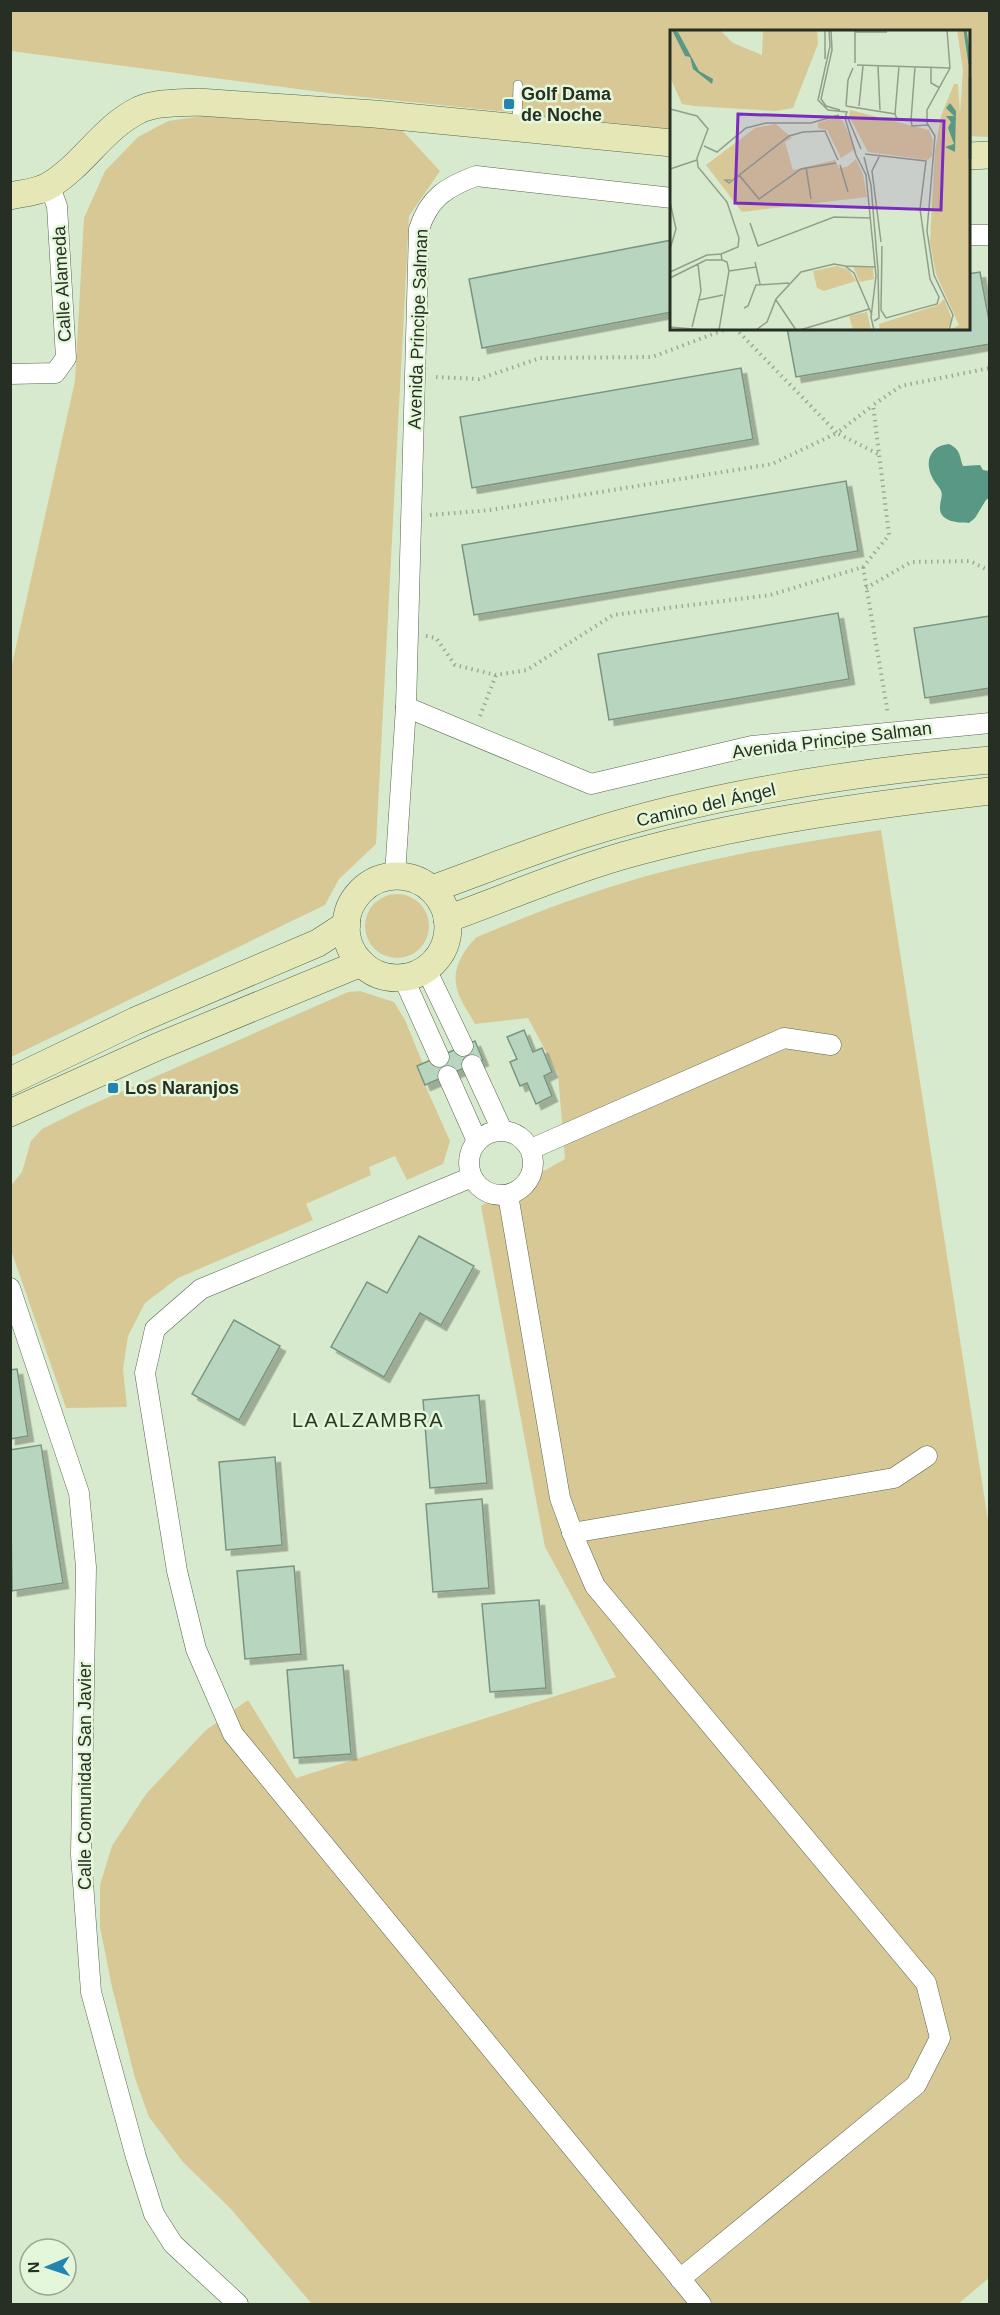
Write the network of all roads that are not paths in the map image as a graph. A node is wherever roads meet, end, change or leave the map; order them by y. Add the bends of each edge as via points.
1 (518, 85) dead end
2 (517, 128) junction
3 (670, 143) edge
4 (990, 155) edge
5 (970, 156) edge
6 (49, 185) junction
7 (10, 196) edge
8 (670, 198) edge
9 (970, 235) edge
10 (990, 235) edge
11 (10, 374) edge
12 (406, 707) junction
13 (990, 723) edge
14 (990, 760) edge
15 (990, 791) edge
16 (395, 875) junction
17 (432, 889) junction
18 (447, 919) junction
19 (346, 924) junction
20 (361, 963) junction
21 (415, 973) junction
22 (831, 1045) dead end
23 (463, 1046) dead end
24 (439, 1057) dead end
25 (472, 1065) dead end
26 (448, 1076) dead end
27 (10, 1081) edge
28 (10, 1113) edge
29 (502, 1130) junction
30 (477, 1141) junction
31 (531, 1149) junction
32 (472, 1177) junction
33 (508, 1196) junction
34 (10, 1288) edge
35 (927, 1456) dead end
36 (572, 1533) junction
37 (680, 2279) junction
38 (238, 2304) edge
39 (701, 2304) edge

1 - 2 lane
2 - 3 street
2 - 6 street via 375,114 176,103 153,106 128,117
4 - 5 street
6 - 7 street
6 - 11 street, Calle Alameda via 57,206 66,358 55,373
8 - 12 street, Avenida Principe Salman via 476,176 454,184 425,212 419,229
9 - 10 street
12 - 13 street, Avenida Principe Salman via 591,784 752,746
12 - 16 street, Avenida Principe Salman
14 - 17 street, Camino del Ángel via 740,794 583,835
15 - 18 street, Camino del Ángel via 815,814 704,835 592,866
16 - 17 street via 416,879
16 - 19 street via 367,885 349,909
17 - 18 street via 443,904
18 - 21 street via 444,948 436,960
19 - 20 street via 348,938
19 - 27 street via 318,943
20 - 21 street via 380,975
20 - 28 street
21 - 23 street
21 - 24 street
22 - 31 street via 784,1038
25 - 29 street
26 - 30 street
29 - 30 street
29 - 31 street via 519,1136
30 - 32 street via 469,1165
31 - 33 street via 534,1168 525,1186
32 - 33 street via 487,1192
32 - 37 street via 201,1289 155,1329 146,1372 177,1571 196,1649 233,1734
33 - 36 street via 560,1498
34 - 38 street, Calle Comunidad San Javier via 79,1493 86,1567 81,1855 91,1992 154,2214 172,2244
35 - 36 street via 894,1478
36 - 37 street via 595,1586 926,1983 940,2038 916,2085
37 - 39 street

